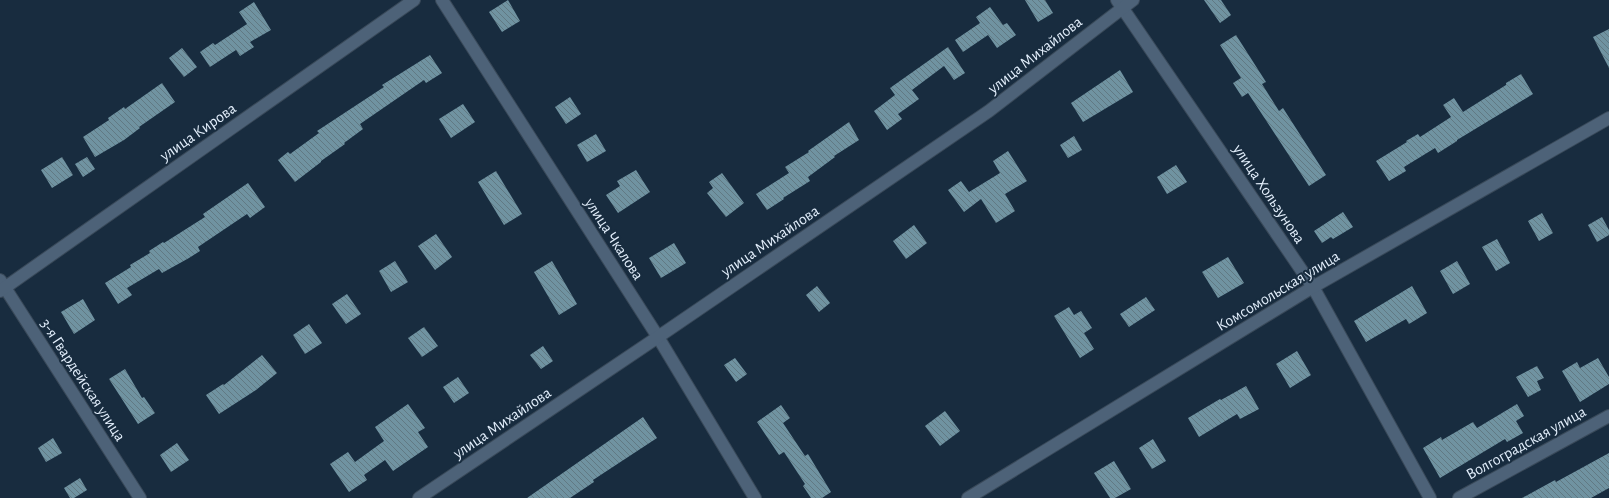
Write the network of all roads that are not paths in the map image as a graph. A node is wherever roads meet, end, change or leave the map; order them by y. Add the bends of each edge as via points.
1 (414, 0) edge
2 (442, 0) edge
3 (1133, 0) edge
4 (1119, 4) edge
5 (1609, 118) edge
6 (2, 286) edge
7 (1313, 287) junction
8 (658, 337) junction
9 (1609, 416) edge
10 (140, 498) edge
11 (419, 498) edge
12 (755, 498) edge
13 (968, 498) edge
14 (1430, 498) edge
15 (1459, 498) edge

1 - 6 street, улица Кирова
2 - 8 street, улица Чкалова
3 - 4 street, улица Михайлова
4 - 7 street, улица Хользунова
4 - 8 street, улица Михайлова via 989,111
5 - 7 street, Комсомольская улица
6 - 10 street, 3-я Гвардейская улица
7 - 13 street, Комсомольская улица
7 - 14 street, улица Хользунова
8 - 11 street, улица Михайлова
8 - 12 street, улица Чкалова
9 - 15 street, Волгоградская улица

